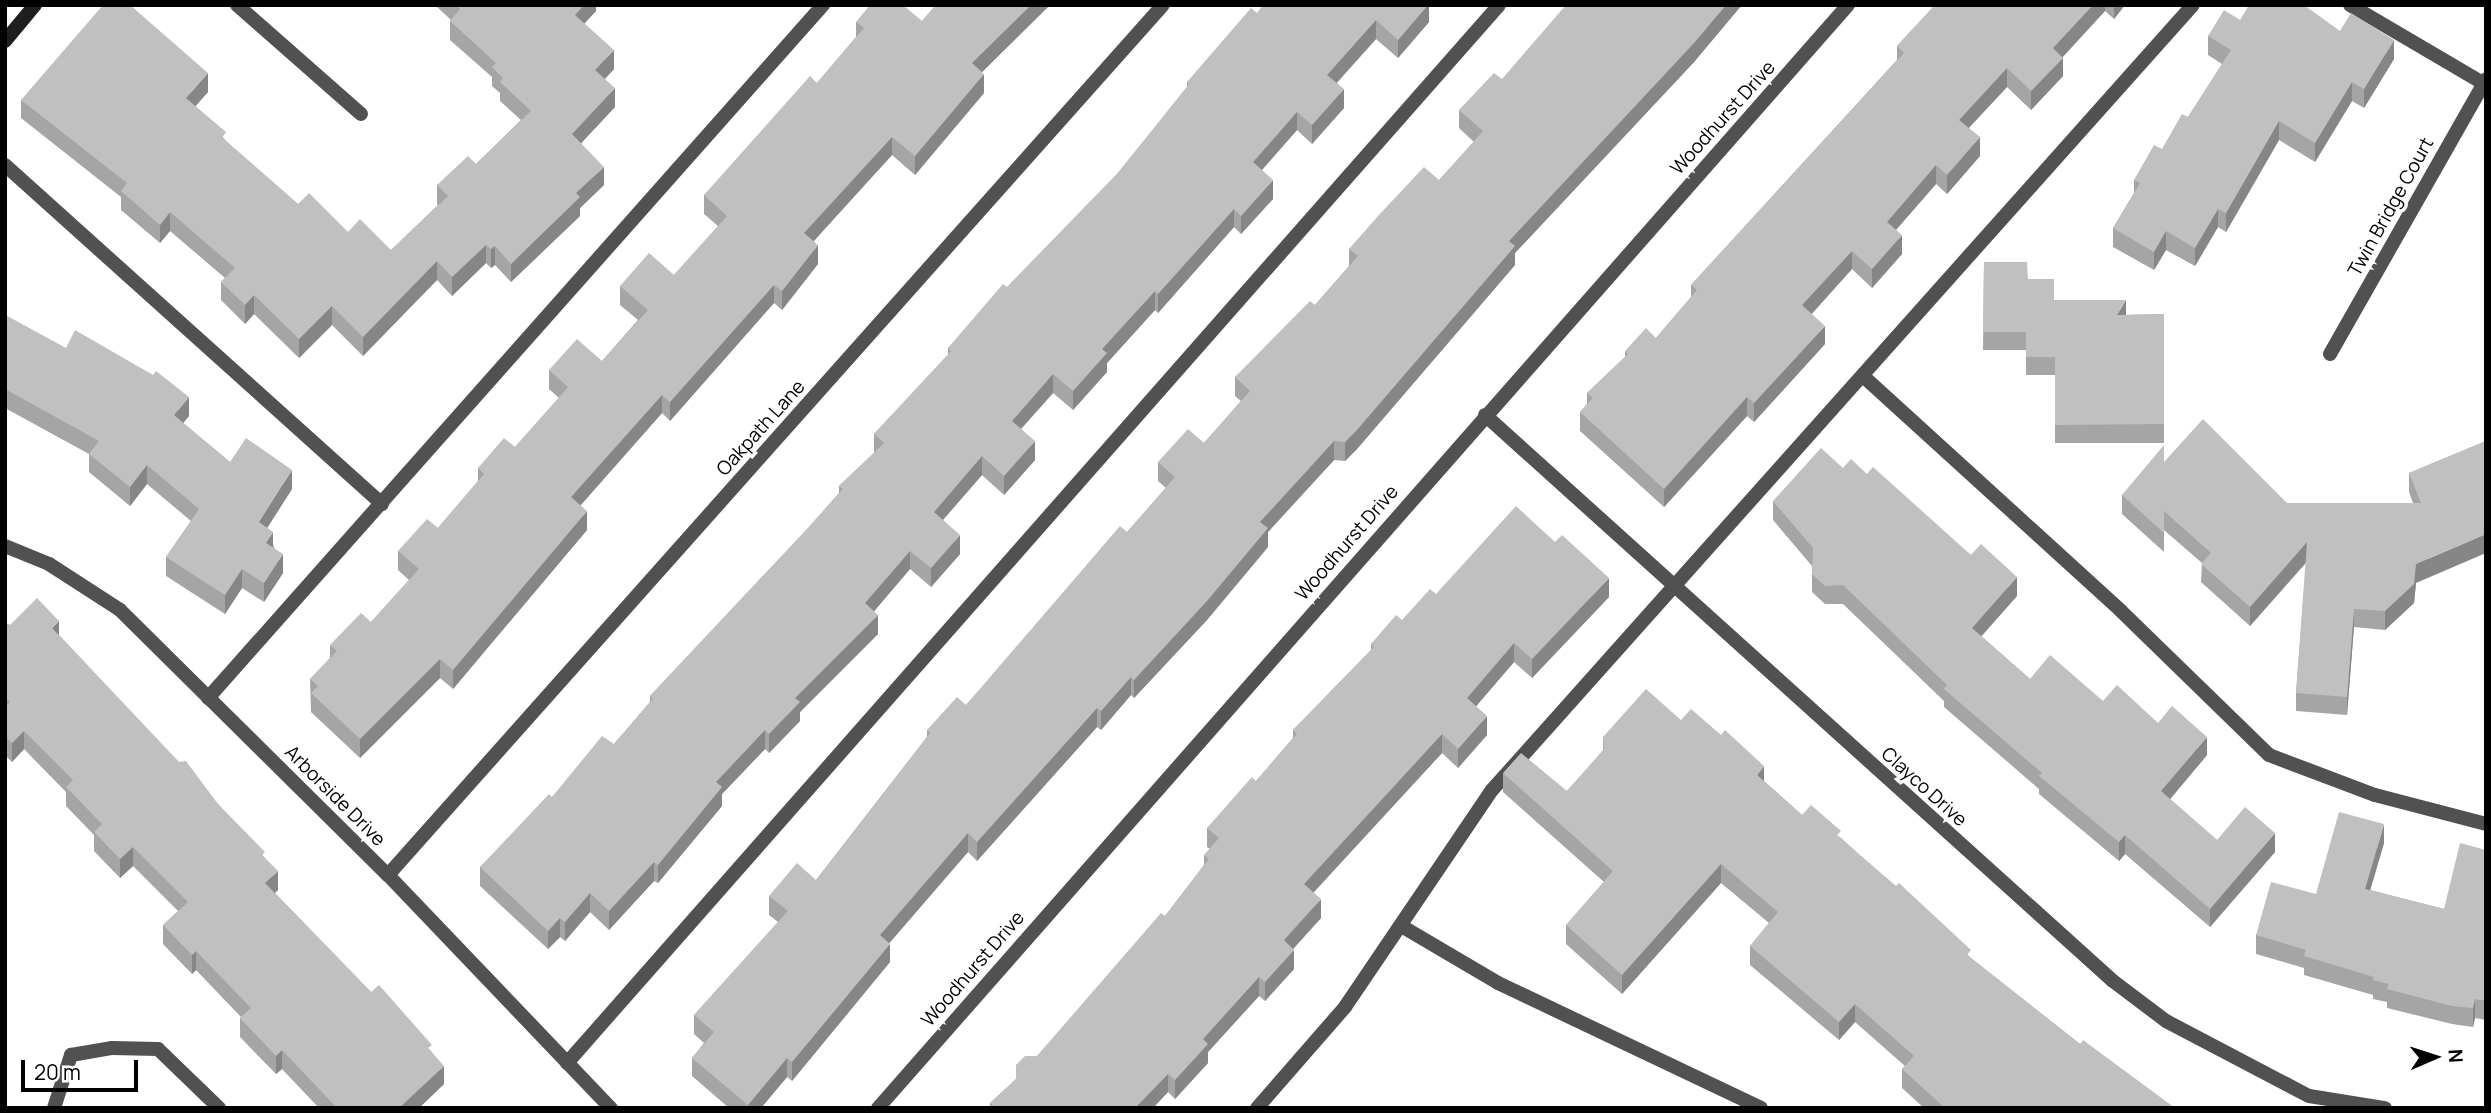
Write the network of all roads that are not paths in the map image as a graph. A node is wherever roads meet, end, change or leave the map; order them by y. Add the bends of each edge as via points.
1 (35, 5) edge
2 (237, 5) edge
3 (822, 5) edge
4 (1163, 5) edge
5 (1499, 5) edge
6 (1848, 5) edge
7 (2193, 5) edge
8 (2350, 5) edge
9 (6, 37) edge
10 (2485, 81) edge
11 (361, 114) dead end
12 (5, 165) edge
13 (2330, 354) dead end
14 (1863, 376) junction
15 (1485, 415) junction
16 (382, 504) junction
17 (5, 546) edge
18 (1672, 587) junction
19 (208, 698) junction
20 (2486, 824) edge
21 (388, 876) junction
22 (1403, 927) junction
23 (566, 1063) junction
24 (54, 1108) edge
25 (219, 1108) edge
26 (611, 1108) edge
27 (877, 1108) edge
28 (1257, 1108) edge
29 (1761, 1108) edge
30 (2385, 1108) edge

1 - 9 street
2 - 11 street
3 - 16 street
4 - 21 street, Oakpath Lane
5 - 23 street
6 - 15 street, Woodhurst Drive
7 - 14 street
8 - 10 street
10 - 13 street, Twin Bridge Court
12 - 16 street
14 - 18 street
14 - 20 street via 2120,611 2269,755 2375,795
15 - 18 street, Clayco Drive
15 - 27 street, Woodhurst Drive
16 - 19 street
17 - 19 street, Arborside Drive via 49,564 120,610
18 - 22 street via 1492,790
18 - 30 street, Clayco Drive via 2113,982 2166,1021 2309,1096
19 - 21 street, Arborside Drive
21 - 23 street, Arborside Drive
22 - 28 street via 1345,1007
22 - 29 street via 1498,983
23 - 26 street, Arborside Drive
24 - 25 street via 71,1055 113,1048 158,1049

